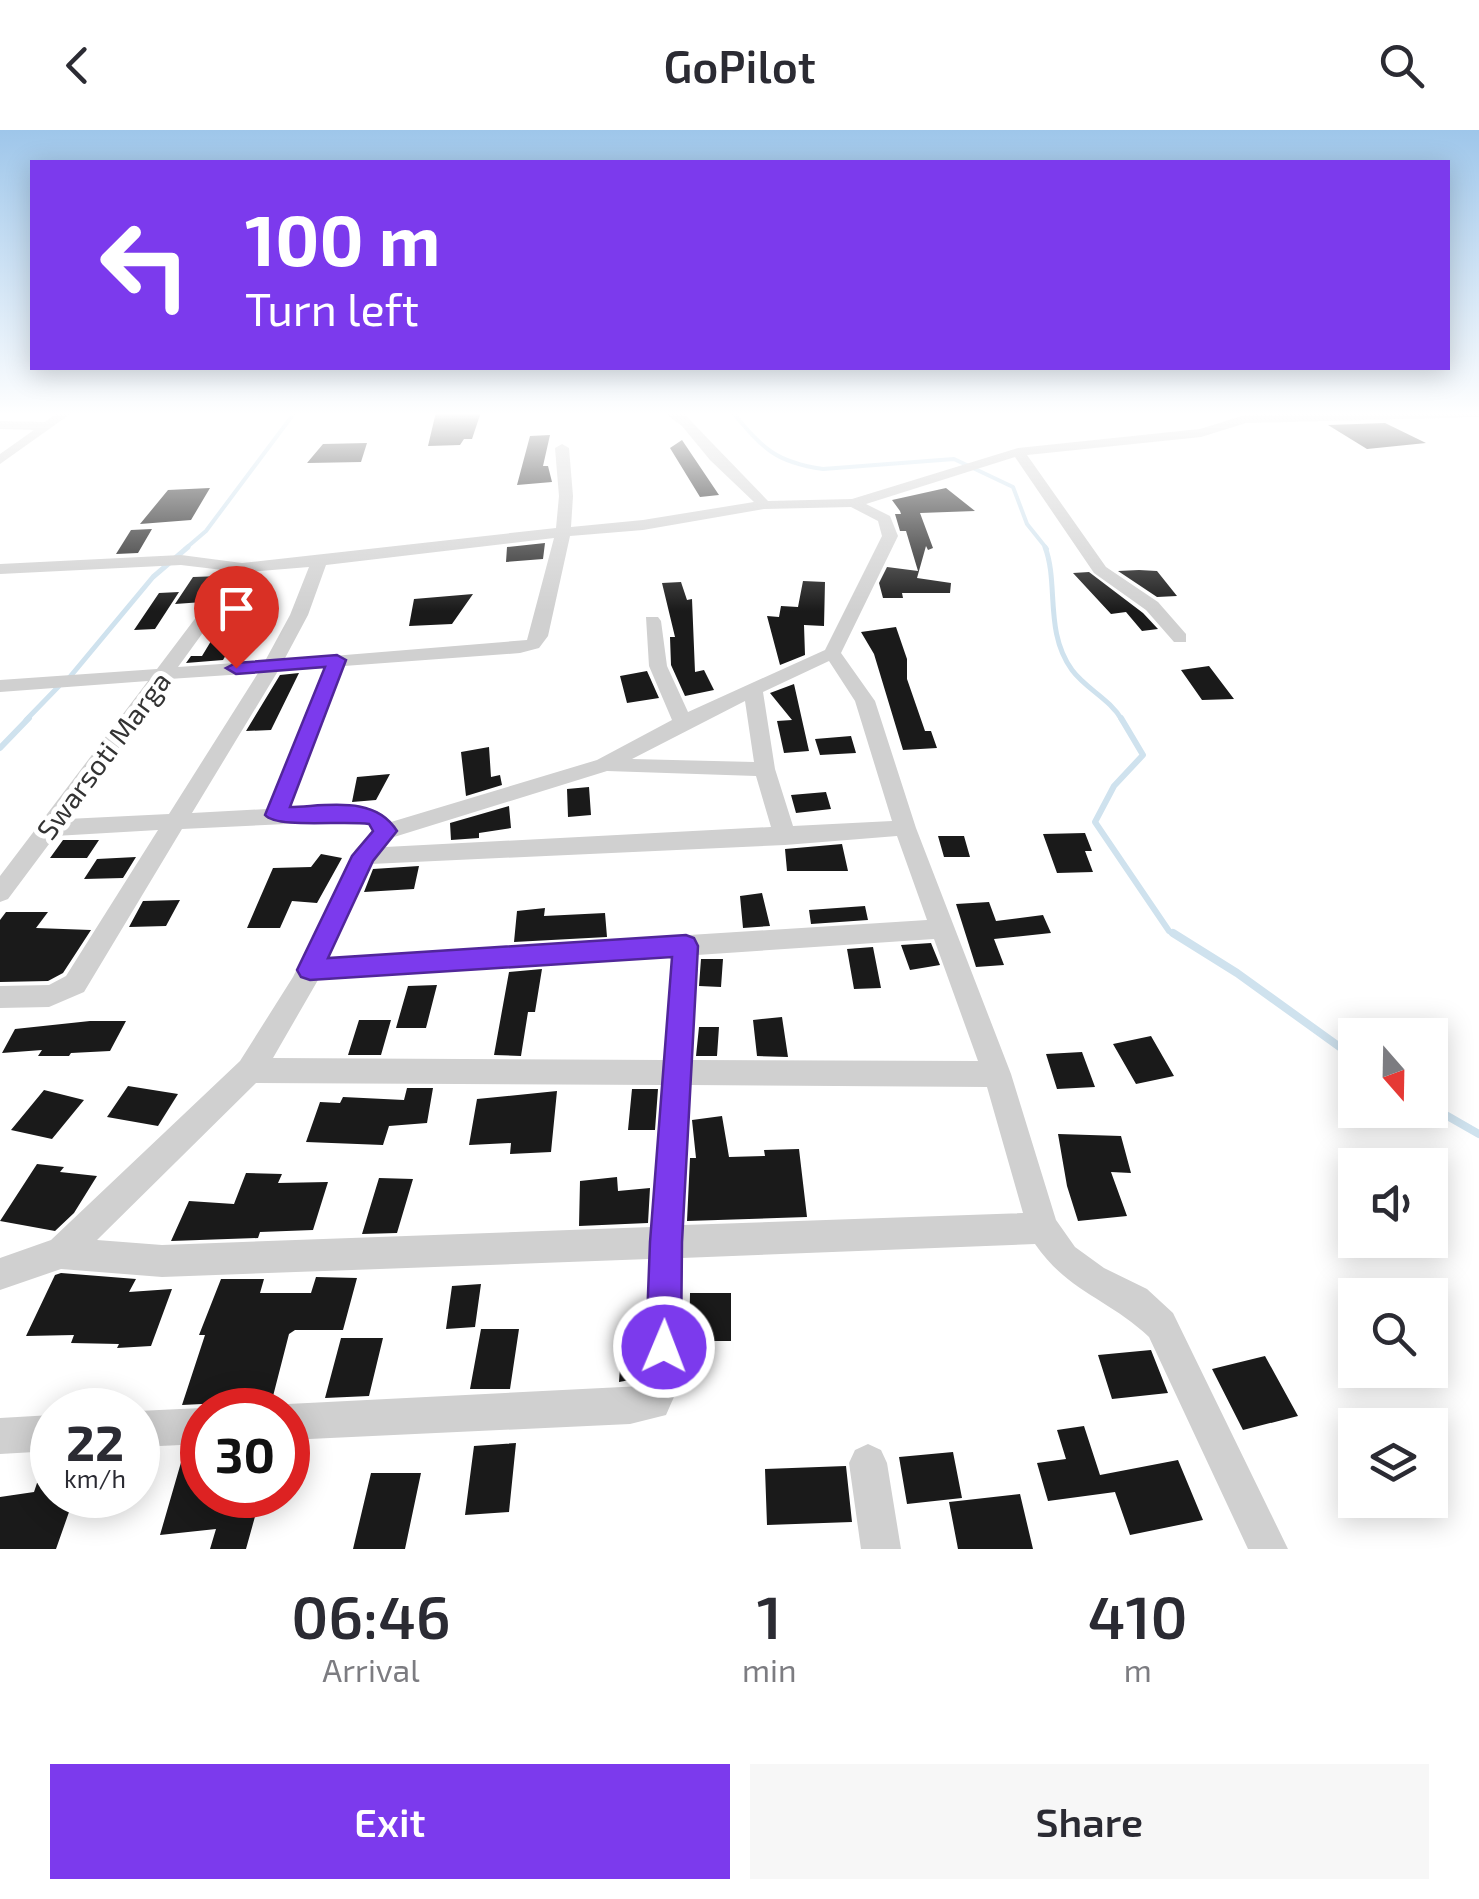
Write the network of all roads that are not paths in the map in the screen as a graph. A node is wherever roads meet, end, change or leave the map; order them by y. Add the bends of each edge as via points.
1 (565, 478) edge
2 (741, 478) edge
3 (938, 478) edge
4 (1036, 478) edge
5 (853, 503) junction
6 (764, 505) junction
7 (563, 532) junction
8 (319, 561) junction
9 (242, 568) junction
10 (0, 570) edge
11 (652, 621) dead end
12 (1180, 638) dead end
13 (832, 653) junction
14 (337, 660) junction
15 (273, 664) junction
16 (162, 676) junction
17 (0, 686) edge
18 (754, 690) junction
19 (684, 722) junction
20 (604, 765) junction
21 (765, 769) junction
22 (276, 815) junction
23 (177, 823) junction
24 (49, 828) junction
25 (904, 828) junction
26 (386, 831) junction
27 (785, 837) junction
28 (363, 856) junction
29 (0, 893) edge
30 (943, 929) junction
31 (686, 946) junction
32 (310, 970) junction
33 (0, 997) edge
34 (250, 1070) junction
35 (677, 1072) junction
36 (997, 1074) junction
37 (1043, 1228) junction
38 (666, 1242) junction
39 (61, 1253) junction
40 (0, 1274) edge
41 (310, 1421) edge
42 (30, 1435) edge
43 (0, 1436) edge
44 (868, 1463) dead end
45 (881, 1549) edge
46 (1268, 1549) edge

1 - 7 street
2 - 6 street
3 - 5 street
4 - 12 street via 1100,570 1152,606
5 - 6 street
5 - 13 street via 884,519 890,536
6 - 7 street
7 - 8 street
7 - 14 street via 533,644
8 - 9 street
8 - 15 street
9 - 10 street via 158,560
9 - 16 street, Swarsoti Marga
11 - 19 street via 658,666
13 - 18 street
13 - 25 street via 866,701
14 - 15 street
14 - 22 street
15 - 16 street
15 - 23 street
16 - 17 street
16 - 24 street, Swarsoti Marga
18 - 19 street
18 - 21 street
19 - 20 street
20 - 21 street
20 - 26 street
21 - 27 street
22 - 23 street
22 - 26 street via 351,813 376,818
23 - 24 street
23 - 33 street via 75,984 49,997
24 - 29 street, Swarsoti Marga
25 - 27 street
25 - 30 street
26 - 28 street
27 - 28 street
28 - 32 street
30 - 31 street
30 - 36 street
31 - 32 street
31 - 35 street
32 - 34 street
34 - 35 street
34 - 39 street
35 - 36 street
35 - 38 street
36 - 37 street
37 - 38 street
37 - 46 street via 1064,1258 1161,1325
38 - 39 street via 162,1260
38 - 41 street via 663,1382 653,1402
39 - 40 street
42 - 43 street
44 - 45 street

